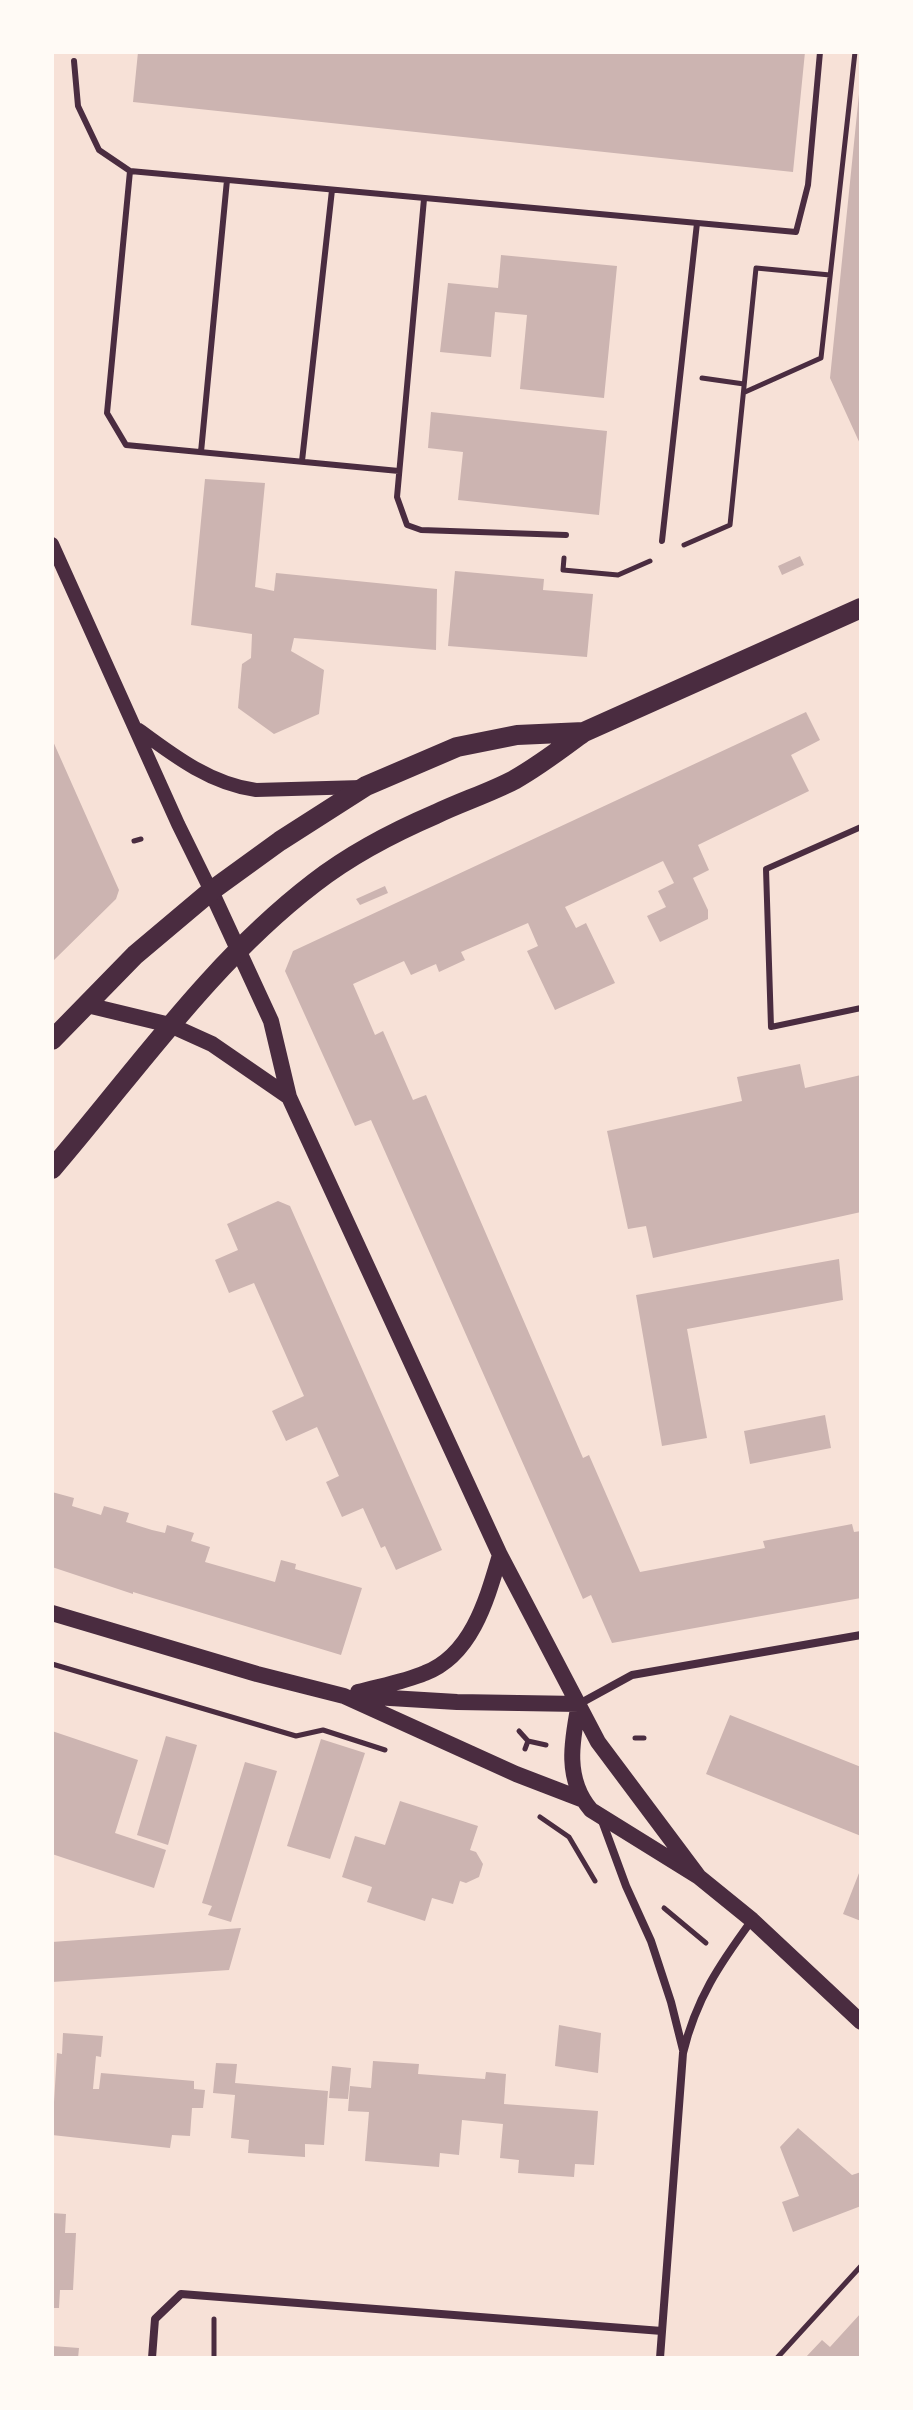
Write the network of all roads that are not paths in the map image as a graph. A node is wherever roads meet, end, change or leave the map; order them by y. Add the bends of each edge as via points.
1 (820, 52) edge
2 (74, 61) dead end
3 (130, 171) junction
4 (227, 180) junction
5 (332, 190) junction
6 (424, 199) junction
7 (697, 223) junction
8 (201, 452) junction
9 (302, 461) junction
10 (399, 471) junction
11 (566, 535) road end
12 (662, 541) dead end
13 (52, 544) edge
14 (861, 608) edge
15 (136, 727) junction
16 (584, 732) junction
17 (366, 786) junction
18 (861, 827) edge
19 (211, 891) junction
20 (239, 949) junction
21 (87, 1005) junction
22 (861, 1008) edge
23 (170, 1025) junction
24 (52, 1040) edge
25 (289, 1097) junction
26 (52, 1169) edge
27 (500, 1555) junction
28 (52, 1613) edge
29 (861, 1635) edge
30 (344, 1696) junction
31 (579, 1704) junction
32 (581, 1799) junction
33 (601, 1818) junction
34 (699, 1877) junction
35 (752, 1920) junction
36 (861, 2022) edge
37 (683, 2053) junction
38 (662, 2331) junction
39 (152, 2358) edge
40 (660, 2358) edge

1 - 7 lane via 808,185 796,232
2 - 3 lane via 78,106 99,150
3 - 4 lane
3 - 8 lane via 107,413 126,445
4 - 5 lane
4 - 8 lane
5 - 6 lane
5 - 9 lane
6 - 7 lane
6 - 10 lane
7 - 12 lane
8 - 9 lane
9 - 10 lane
10 - 11 lane via 397,497 407,525 421,530
13 - 15 street
14 - 16 main road
15 - 17 street via 177,758 243,789
15 - 19 street
16 - 17 main road via 517,735 457,747
16 - 20 main road via 511,781 370,847 316,882
17 - 19 main road
18 - 22 lane via 766,869 771,1027
19 - 20 main road
19 - 21 main road via 135,955
20 - 23 main road
20 - 25 main road via 271,1021
21 - 23 main road
21 - 24 main road
23 - 25 main road via 212,1044
23 - 26 main road
25 - 27 main road
27 - 30 main road via 470,1635 445,1662 426,1673
27 - 31 main road
28 - 30 main road
29 - 31 street via 632,1675
30 - 31 main road
30 - 32 main road
31 - 32 main road via 572,1744
31 - 34 main road via 598,1742
32 - 33 main road
33 - 34 main road
33 - 37 street via 651,1941
34 - 35 main road
35 - 36 main road
35 - 37 street via 702,1994
37 - 38 street
38 - 39 street via 181,2294 155,2319
38 - 40 street

